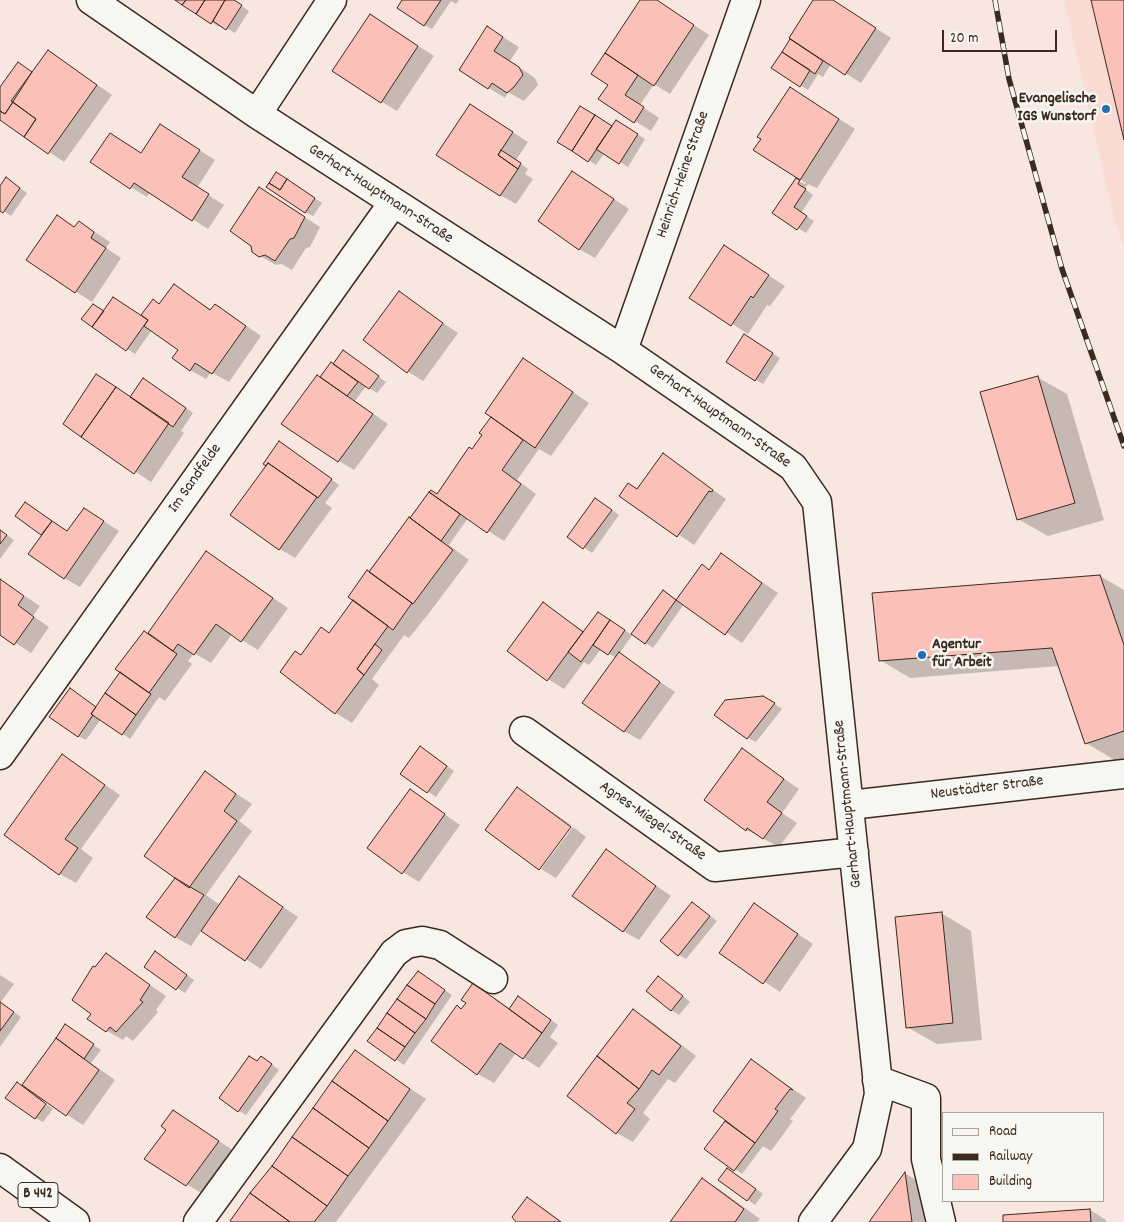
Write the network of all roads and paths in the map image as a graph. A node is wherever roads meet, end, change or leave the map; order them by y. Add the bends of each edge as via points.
1 (91, 0) edge
2 (332, 0) edge
3 (746, 0) edge
4 (257, 114) junction
5 (393, 204) junction
6 (622, 350) junction
7 (524, 732) dead end
8 (0, 755) edge
9 (1124, 774) edge
10 (850, 805) junction
11 (854, 852) junction
12 (493, 979) dead end
13 (878, 1080) junction
14 (926, 1098) junction
15 (942, 1118) edge
16 (0, 1168) edge
17 (75, 1222) edge
18 (198, 1222) edge
19 (813, 1222) edge
20 (940, 1222) edge

1 - 4 street, Gerhart-Hauptmann-Straße
2 - 4 street
3 - 6 street, Heinrich-Heine-Straße
4 - 5 street, Gerhart-Hauptmann-Straße
5 - 6 street, Gerhart-Hauptmann-Straße
5 - 8 street, Im Sandfelde
6 - 10 street, Gerhart-Hauptmann-Straße via 793,467 817,502
7 - 11 street, Agnes-Miegel-Straße via 715,867
9 - 10 street, Neustädter Straße
10 - 11 street, Gerhart-Hauptmann-Straße
11 - 13 street, Gerhart-Hauptmann-Straße
12 - 18 street via 440,945 422,941 406,944 394,953
13 - 14 street
13 - 19 street, Gerhart-Hauptmann-Straße via 879,1094 867,1149
14 - 15 street
14 - 20 street via 926,1159
16 - 17 street, B 442

